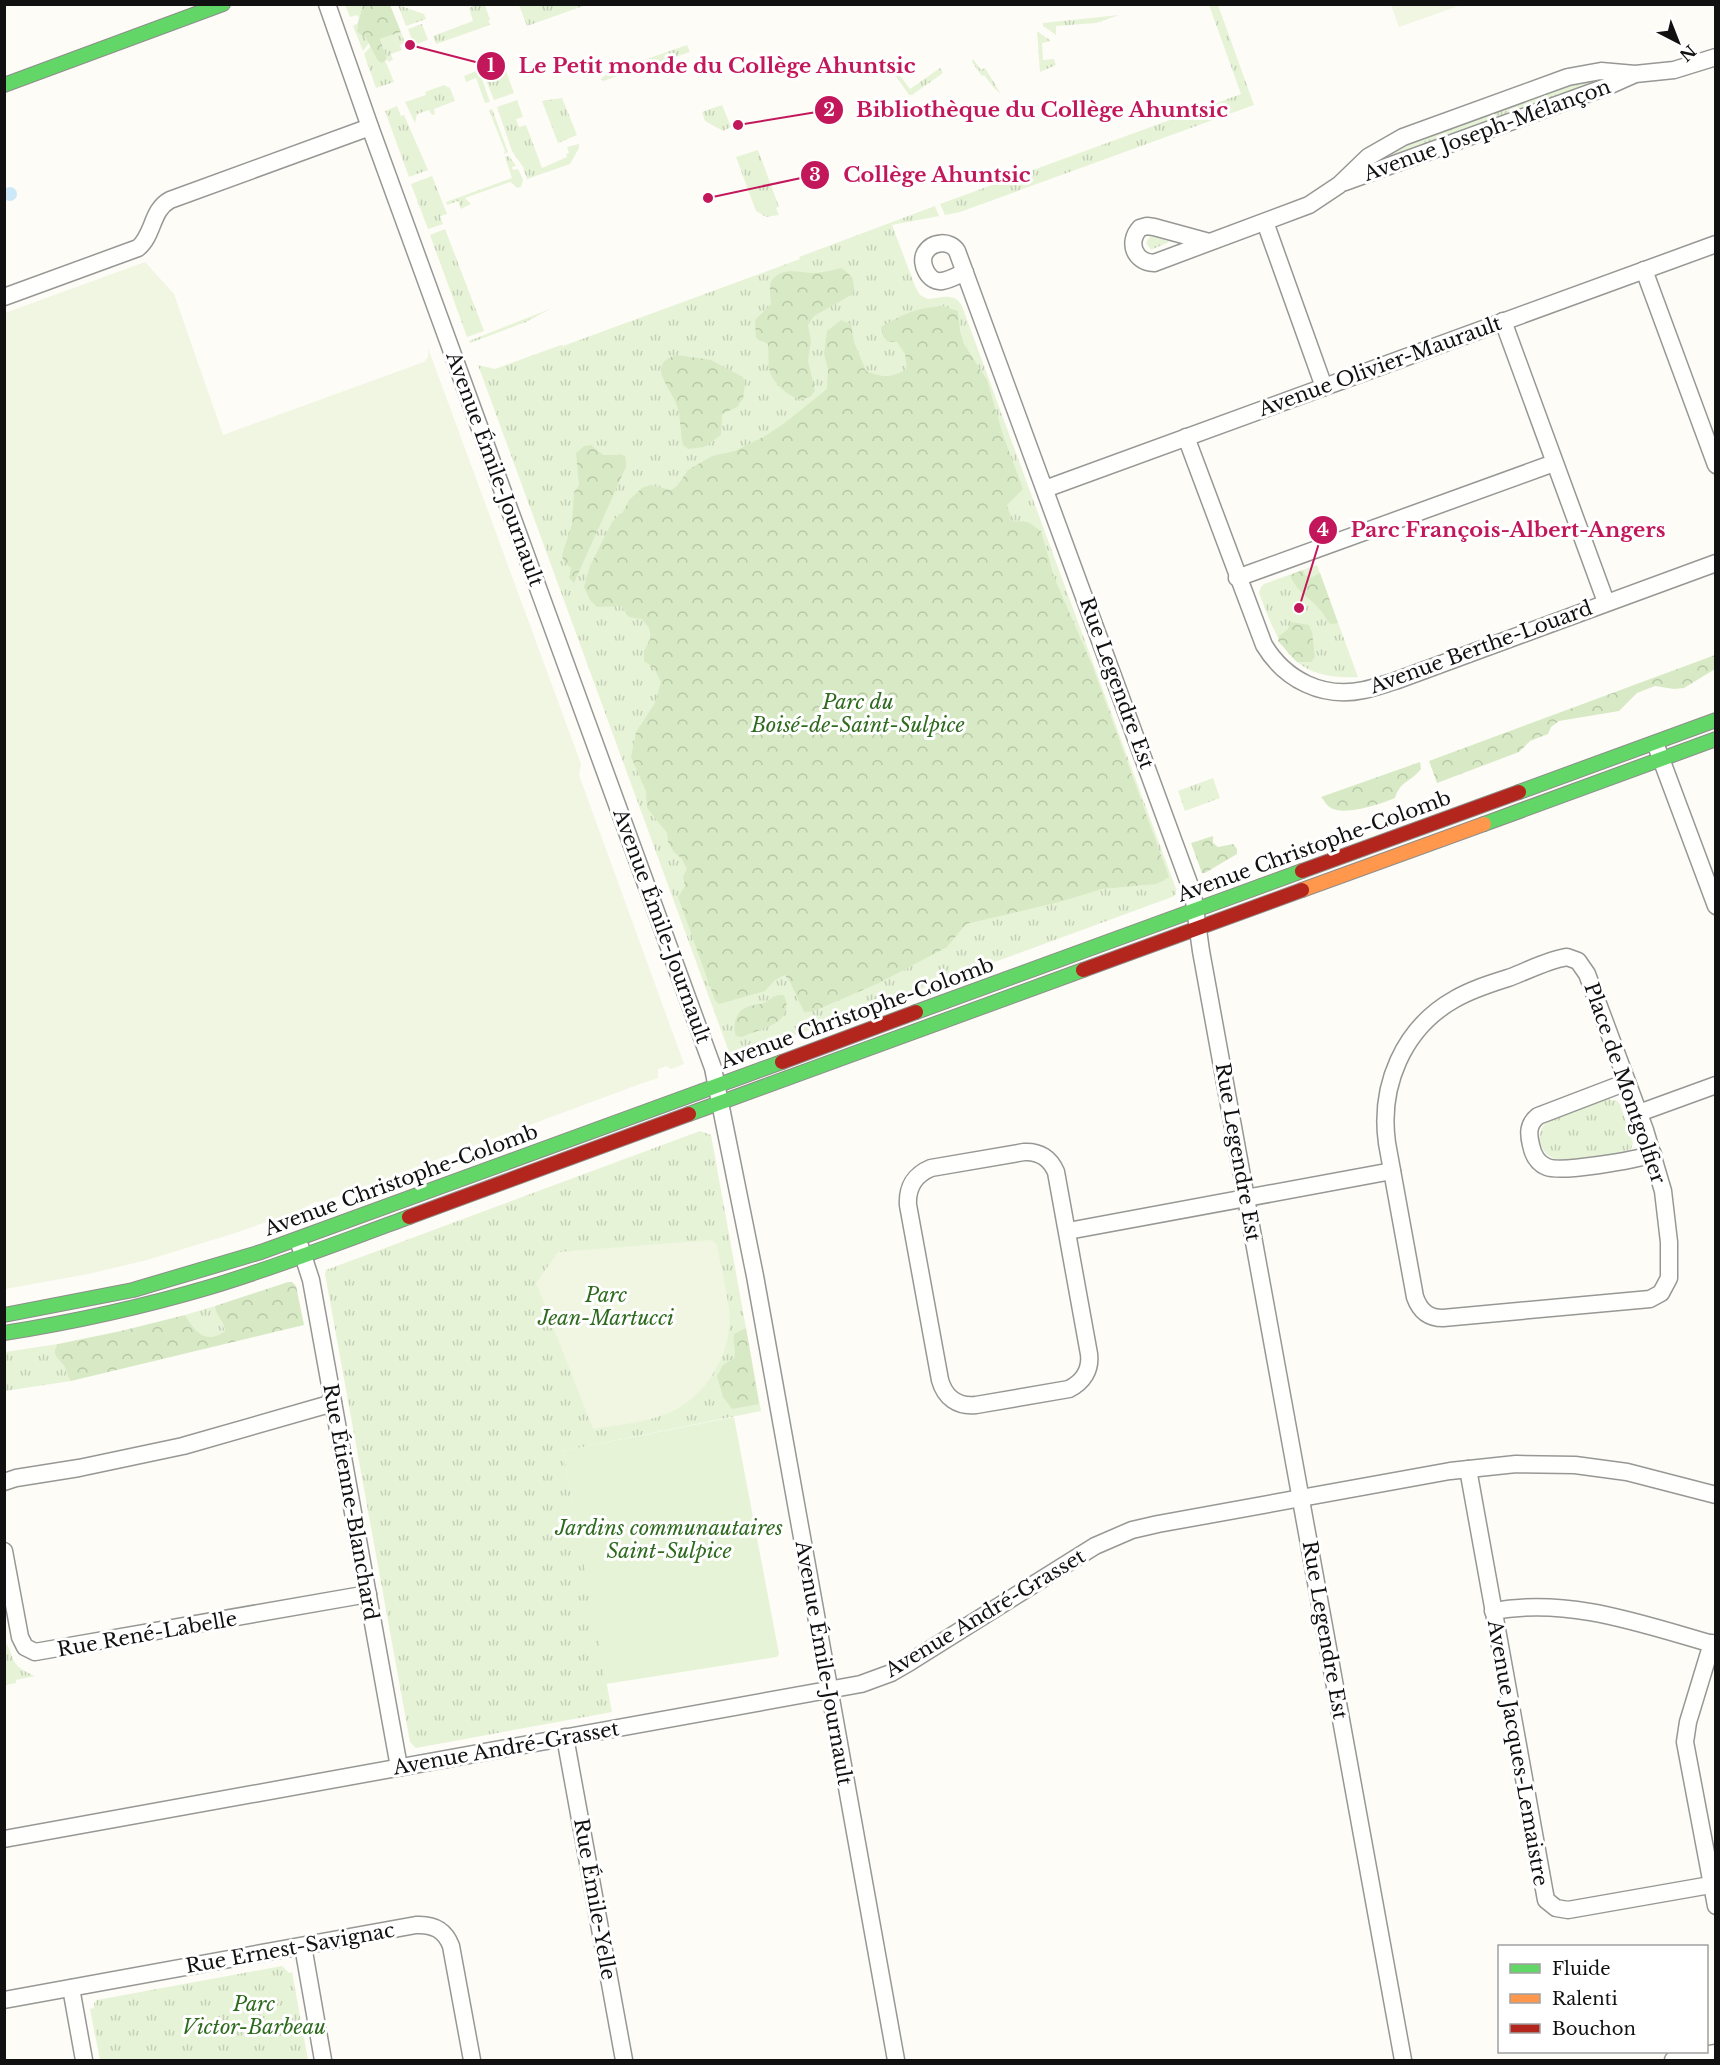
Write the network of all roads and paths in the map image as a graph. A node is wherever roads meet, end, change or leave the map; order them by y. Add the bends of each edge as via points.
1 (223, 4) edge
2 (327, 4) edge
3 (1716, 57) edge
4 (4, 85) edge
5 (370, 127) junction
6 (1265, 222) junction
7 (1209, 242) dead end
8 (1716, 244) edge
9 (1644, 270) junction
10 (965, 272) dead end
11 (4, 297) edge
12 (1503, 321) junction
13 (1324, 387) junction
14 (1186, 437) junction
15 (1554, 463) junction
16 (1716, 465) edge
17 (1045, 489) junction
18 (1716, 563) edge
19 (1238, 578) junction
20 (1606, 602) junction
21 (1716, 720) edge
22 (1716, 739) edge
23 (1655, 742) junction
24 (1661, 759) junction
25 (1716, 906) edge
26 (1196, 910) junction
27 (1198, 929) junction
28 (1627, 1082) junction
29 (717, 1085) junction
30 (1716, 1085) edge
31 (721, 1103) junction
32 (1639, 1113) junction
33 (1653, 1154) junction
34 (1392, 1171) junction
35 (1246, 1198) junction
36 (1068, 1231) junction
37 (298, 1239) junction
38 (304, 1256) junction
39 (4, 1315) edge
40 (4, 1333) edge
41 (333, 1403) junction
42 (1468, 1469) junction
43 (4, 1482) edge
44 (1716, 1495) edge
45 (1300, 1498) junction
46 (4, 1551) edge
47 (368, 1594) junction
48 (1492, 1611) junction
49 (1714, 1644) edge
50 (829, 1691) junction
51 (565, 1737) junction
52 (399, 1767) junction
53 (4, 1839) edge
54 (1714, 1884) edge
55 (1716, 1906) edge
56 (303, 1946) junction
57 (71, 1988) junction
58 (4, 2000) edge
59 (1716, 2053) edge
60 (84, 2061) edge
61 (322, 2061) edge
62 (472, 2061) edge
63 (624, 2061) edge
64 (896, 2061) edge
65 (1403, 2061) edge
66 (1673, 2061) edge

1 - 4 main road
2 - 5 street, Avenue Émile-Journault
3 - 6 street, Avenue Joseph-Mélançon via 1677,70 1635,74 1339,185 1309,205
5 - 11 street via 170,200 161,207 146,239 136,249
5 - 29 street, Avenue Émile-Journault via 703,1037
6 - 7 street, Avenue Joseph-Mélançon
6 - 13 street
8 - 9 street, Avenue Olivier-Maurault
9 - 12 street, Avenue Olivier-Maurault
9 - 16 street
10 - 17 street, Rue Legendre Est
12 - 13 street, Avenue Olivier-Maurault
12 - 15 street
13 - 14 street, Avenue Olivier-Maurault
14 - 17 street, Avenue Olivier-Maurault
14 - 19 street, Avenue Berthe-Louard
15 - 19 street
15 - 20 street
17 - 26 street, Rue Legendre Est via 1188,878
18 - 20 street, Avenue Berthe-Louard
19 - 20 street, Avenue Berthe-Louard via 1261,639 1273,658 1304,683 1333,692 1364,690 1395,681
21 - 23 main road, Avenue Christophe-Colomb
22 - 24 main road, Avenue Christophe-Colomb
23 - 24 street
23 - 26 main road, Avenue Christophe-Colomb
24 - 25 street
24 - 27 main road, Avenue Christophe-Colomb
26 - 27 street, Rue Legendre Est
26 - 29 main road, Avenue Christophe-Colomb
27 - 31 main road, Avenue Christophe-Colomb
27 - 35 street, Rue Legendre Est
28 - 32 street, Place de Montgolfier
28 - 33 street via 1538,1116 1529,1129 1533,1153 1543,1165 1555,1169 1628,1161
28 - 34 street, Place de Montgolfier via 1587,974 1578,961 1560,959 1478,989 1455,998 1429,1017 1398,1060 1385,1111
29 - 31 street, Avenue Émile-Journault
29 - 37 main road, Avenue Christophe-Colomb
30 - 32 street
31 - 38 main road, Avenue Christophe-Colomb
31 - 50 street, Avenue Émile-Journault
32 - 33 street, Place de Montgolfier
33 - 34 street, Place de Montgolfier via 1663,1191 1669,1257 1668,1282 1658,1296 1443,1318 1427,1314 1417,1301
34 - 35 street
35 - 36 street
35 - 45 street, Rue Legendre Est
36 - 36 street via 1089,1354 1084,1377 1073,1387 976,1406 953,1401 940,1380 910,1217 908,1195 914,1180 931,1168 1038,1153 1049,1160 1056,1172
37 - 38 street, Rue Étienne-Blanchard
37 - 39 main road, Avenue Christophe-Colomb via 133,1290
38 - 40 main road, Avenue Christophe-Colomb via 146,1305
38 - 41 street, Rue Étienne-Blanchard
41 - 43 street via 183,1446
41 - 47 street, Rue Étienne-Blanchard
42 - 44 street, Avenue André-Grasset via 1575,1465 1633,1473
42 - 45 street, Avenue André-Grasset
42 - 48 street, Avenue Jacques-Lemaistre
45 - 50 street, Avenue André-Grasset via 1158,1524 1120,1535 1084,1553 900,1668 871,1681
45 - 65 street, Rue Legendre Est
46 - 47 street, Rue René-Labelle via 21,1640 28,1649 39,1653
47 - 52 street, Rue Étienne-Blanchard
48 - 49 street via 1523,1607 1589,1610
48 - 54 street, Avenue Jacques-Lemaistre via 1546,1900 1556,1908 1568,1910
49 - 54 street via 1685,1736
50 - 51 street, Avenue André-Grasset
50 - 64 street, Avenue Émile-Journault
51 - 52 street, Avenue André-Grasset
51 - 63 street, Rue Émile-Yelle
52 - 53 street, Avenue André-Grasset
54 - 55 street
56 - 57 street, Rue Ernest-Savignac
56 - 61 street
56 - 62 street, Rue Ernest-Savignac via 416,1925 440,1930 452,1949
57 - 58 street, Rue Ernest-Savignac
57 - 60 street
59 - 66 street

